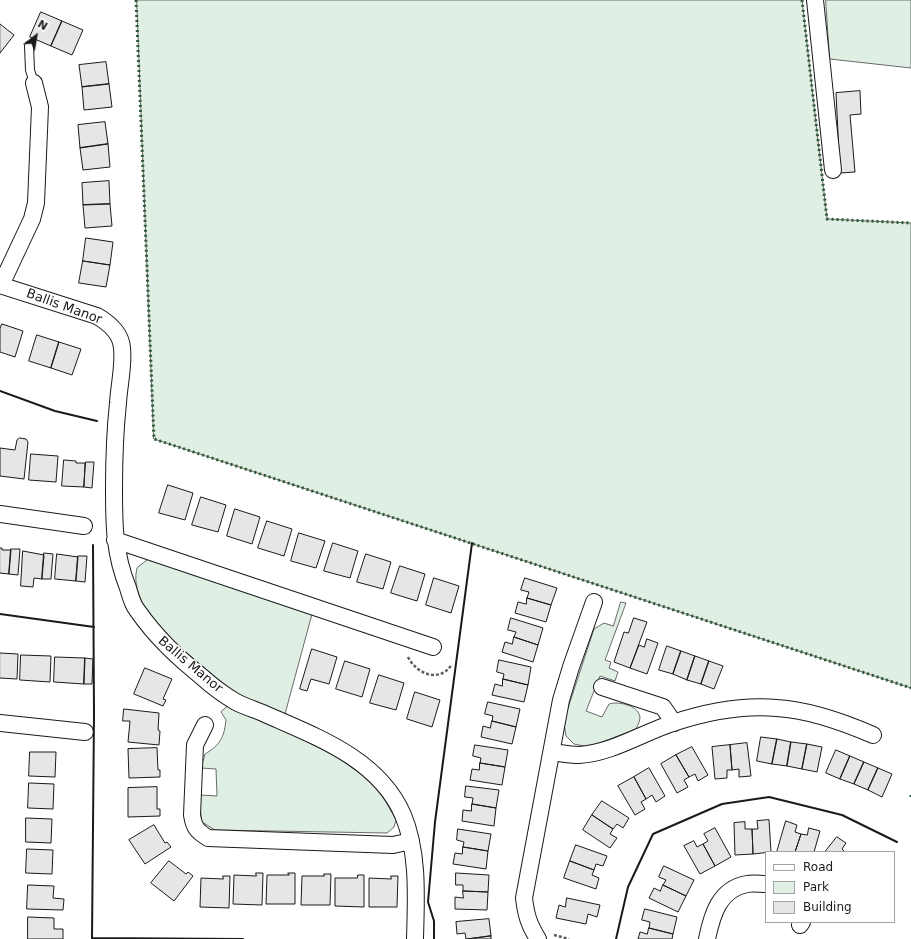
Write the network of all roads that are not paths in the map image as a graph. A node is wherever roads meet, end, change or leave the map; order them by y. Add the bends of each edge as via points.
1 (815, 0) edge
2 (28, 46) dead end
3 (34, 83) joint
4 (833, 170) dead end
5 (0, 285) edge
6 (0, 514) edge
7 (84, 526) dead end
8 (115, 540) junction
9 (594, 602) dead end
10 (433, 647) dead end
11 (602, 687) dead end
12 (674, 723) junction
13 (0, 724) edge
14 (205, 724) dead end
15 (85, 732) dead end
16 (873, 735) dead end
17 (552, 752) junction
18 (411, 841) junction
19 (765, 884) edge
20 (544, 935) edge
21 (415, 939) edge
22 (707, 939) edge

1 - 4 street
2 - 3 lane
3 - 5 street via 40,107 36,203 32,219
5 - 8 street, Ballis Manor via 97,316 110,324 117,334 122,347 122,369 114,442
6 - 7 street
8 - 10 street
8 - 18 street, Ballis Manor via 122,574 135,607 155,636 179,659 236,702 327,741 348,753 375,774 392,794 404,816
9 - 17 street via 561,700
11 - 12 street via 664,707
12 - 16 street via 709,713 746,708 778,708 848,724
12 - 17 street via 600,752 578,755
13 - 15 street
14 - 18 street via 195,745 192,815 194,826 208,838 393,844
17 - 20 street via 524,898 530,928
18 - 21 street, Ballis Manor via 416,877
19 - 22 street via 747,884 725,894 710,922

